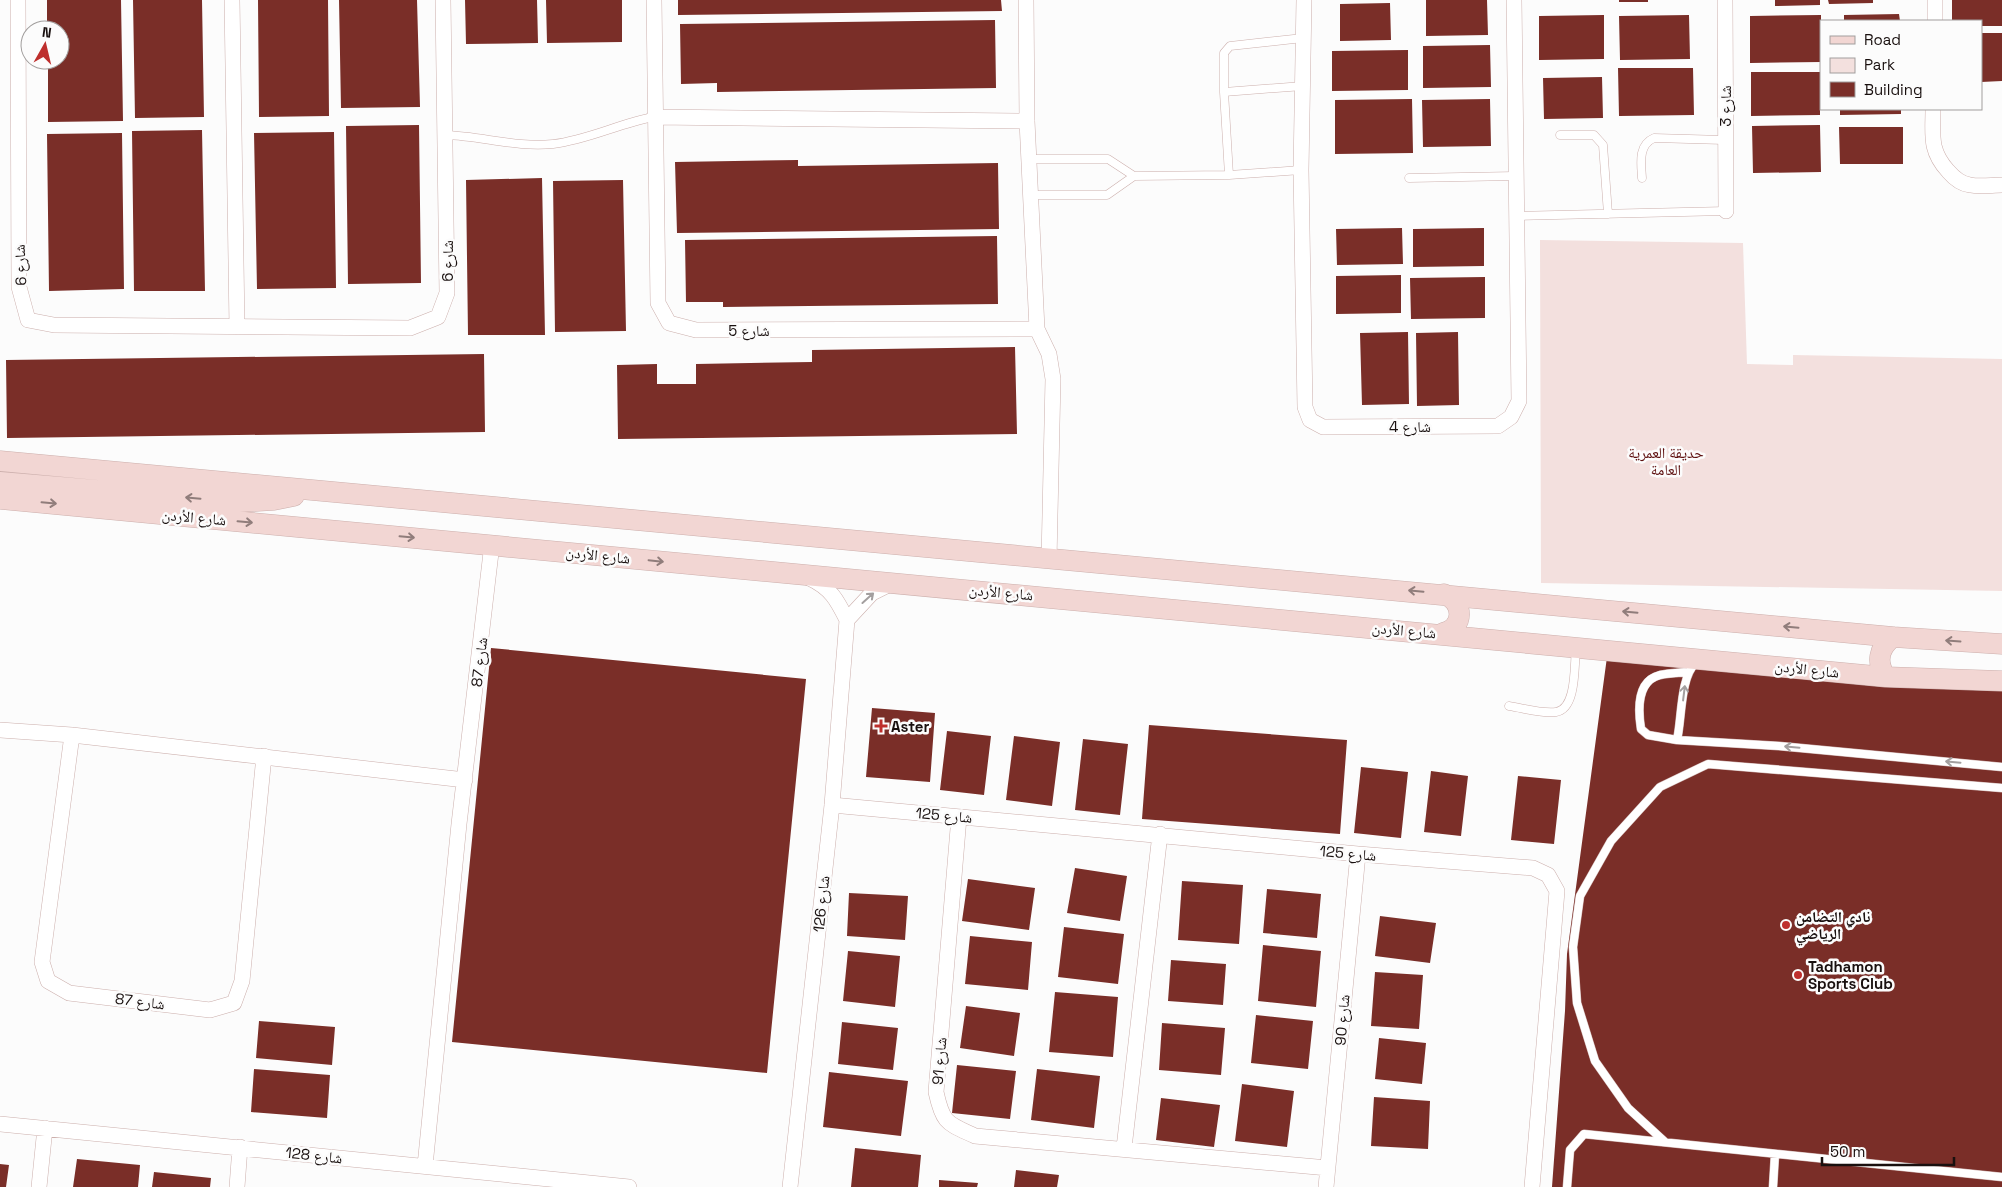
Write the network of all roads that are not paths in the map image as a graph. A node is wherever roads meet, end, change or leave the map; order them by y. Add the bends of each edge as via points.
1 (18, 0) edge
2 (232, 0) edge
3 (443, 0) edge
4 (654, 0) edge
5 (1026, 0) edge
6 (1304, 0) edge
7 (1514, 0) edge
8 (1725, 0) edge
9 (1935, 0) edge
10 (1935, 20) edge
11 (1303, 38) junction
12 (1303, 86) junction
13 (1224, 92) junction
14 (1933, 110) edge
15 (654, 117) junction
16 (1027, 121) junction
17 (446, 135) junction
18 (1560, 135) dead end
19 (1724, 140) junction
20 (1029, 159) junction
21 (1301, 170) junction
22 (1229, 175) junction
23 (1134, 176) junction
24 (1516, 176) junction
25 (1409, 178) dead end
26 (1642, 178) dead end
27 (2002, 185) edge
28 (1030, 195) junction
29 (1726, 211) joint
30 (1608, 214) junction
31 (1516, 216) junction
32 (237, 327) junction
33 (1037, 329) junction
34 (0, 461) edge
35 (0, 482) edge
36 (310, 490) junction
37 (0, 499) edge
38 (492, 544) junction
39 (1049, 560) junction
40 (803, 575) junction
41 (894, 582) junction
42 (1444, 594) junction
43 (847, 620) junction
44 (1443, 634) junction
45 (1893, 637) junction
46 (2002, 644) edge
47 (1576, 647) junction
48 (1703, 658) junction
49 (1688, 672) junction
50 (1886, 677) junction
51 (2002, 681) edge
52 (1509, 706) dead end
53 (0, 730) edge
54 (72, 734) junction
55 (1677, 740) junction
56 (264, 756) junction
57 (2002, 767) edge
58 (465, 780) junction
59 (2002, 788) edge
60 (832, 805) junction
61 (959, 817) junction
62 (1160, 834) junction
63 (1358, 854) junction
64 (0, 1124) edge
65 (45, 1128) junction
66 (1665, 1142) junction
67 (240, 1147) junction
68 (1124, 1148) junction
69 (1775, 1154) junction
70 (425, 1166) junction
71 (1328, 1168) junction
72 (2002, 1177) edge
73 (39, 1187) edge
74 (237, 1187) edge
75 (629, 1187) edge
76 (790, 1187) edge
77 (1326, 1187) edge
78 (1532, 1187) edge
79 (1566, 1187) edge
80 (1773, 1187) edge

1 - 32 street, شارع 6 via 19,287 28,320 54,325
2 - 32 street
3 - 17 street, شارع 6
4 - 15 street, شارع 5
5 - 16 street
6 - 11 street, شارع 4
7 - 24 street, شارع 4
8 - 19 street, شارع 3
9 - 10 street
11 - 12 street, شارع 4
11 - 13 lane via 1230,46 1224,53
12 - 13 lane
12 - 21 street, شارع 4
13 - 22 lane
14 - 27 street via 1932,143 1936,157 1955,180 1970,185
15 - 16 street
15 - 17 lane via 554,144 521,144
15 - 33 street, شارع 5 via 658,303 669,323 696,330
16 - 20 street
17 - 32 street, شارع 6 via 447,294 438,317 410,328
18 - 30 lane via 1594,135 1604,145
19 - 26 lane via 1648,140 1641,154
19 - 29 street, شارع 3
20 - 23 lane via 1108,159
20 - 28 street
21 - 22 lane
21 - 31 street, شارع 4 via 1305,407 1310,420 1324,427 1498,426 1511,417 1518,402
22 - 23 lane
23 - 28 lane via 1107,195
24 - 25 lane
24 - 31 street, شارع 4
28 - 33 street
29 - 30 lane
30 - 31 lane
33 - 39 street via 1049,354 1053,379
34 - 36 main road
36 -> 35 main road via 274,500 239,502
36 - 39 main road
37 -> 38 main road, شارع الأردن
38 -> 40 main road, شارع الأردن
38 - 58 street, شارع 87
42 -> 39 main road
40 - 41 main road, شارع الأردن
40 - 43 street via 824,585
43 -> 41 street via 872,593
41 - 44 main road, شارع الأردن
42 - 44 main road via 1455,600 1460,617 1454,628
45 -> 42 main road
43 - 60 street, شارع 126
44 - 47 main road, شارع الأردن
46 -> 45 main road
45 - 50 main road via 1879,656
47 - 48 main road, شارع الأردن
47 - 52 lane via 1571,699 1566,708 1556,712
48 - 49 lane
48 - 50 main road, شارع الأردن
55 -> 49 lane
49 - 55 lane via 1659,675 1648,682 1639,699 1641,729 1648,735
50 - 51 main road, شارع الأردن
53 - 54 street
54 - 56 street
54 - 56 street, شارع 87 via 42,962 48,981 69,993 210,1010 234,1002 242,981
57 -> 55 lane
56 - 58 street
58 - 70 street, شارع 87
59 - 66 lane via 1708,764 1660,787 1610,841 1580,896 1573,947 1577,1003 1595,1061 1628,1108
60 - 61 street, شارع 125
60 - 76 street, شارع 126
61 - 62 street, شارع 125
61 - 68 street, شارع 91 via 936,1092 940,1110 948,1124 975,1136
62 - 63 street, شارع 125
62 - 68 street
63 - 71 street, شارع 90
63 - 78 street, شارع 125 via 1533,868 1548,875 1557,891
64 - 65 street, شارع 128
65 - 67 street, شارع 128
65 - 73 street
66 - 69 lane
66 - 79 lane via 1584,1134 1570,1150
67 - 70 street, شارع 128
67 - 74 street
68 - 71 street, شارع 91
69 - 72 lane
69 - 80 lane
70 - 75 street, شارع 128
71 - 77 street, شارع 90

